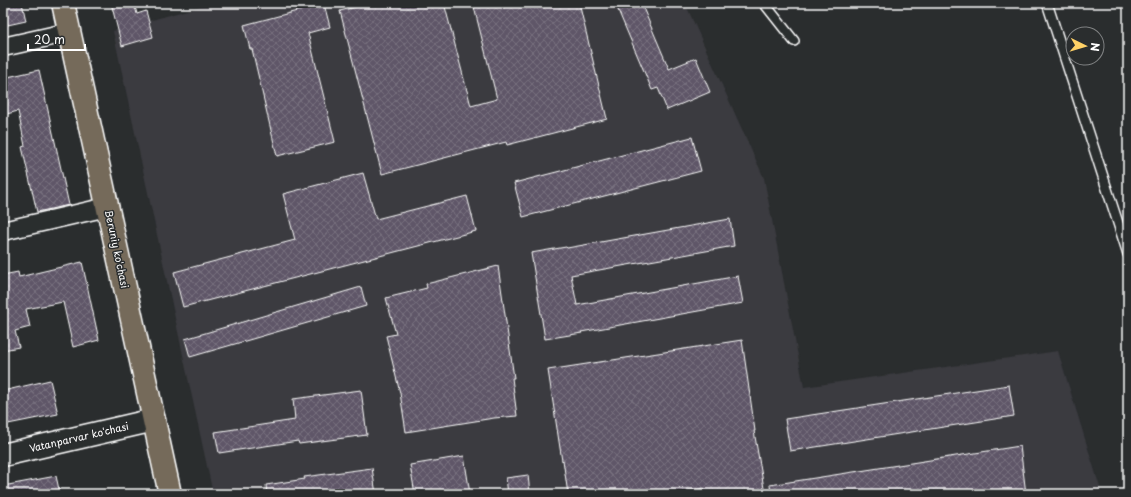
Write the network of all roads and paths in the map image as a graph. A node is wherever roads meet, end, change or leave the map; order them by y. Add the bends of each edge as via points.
1 (63, 3) edge
2 (764, 3) edge
3 (1047, 3) edge
4 (70, 32) junction
5 (794, 41) dead end
6 (3, 46) edge
7 (107, 207) junction
8 (3, 231) edge
9 (1128, 254) edge
10 (154, 420) junction
11 (3, 455) edge
12 (170, 494) edge

1 - 4 main road, Beruniy ko'chasi
2 - 5 lane
3 - 9 lane
4 - 6 street
4 - 7 main road, Beruniy ko'chasi
7 - 8 street
7 - 10 main road, Beruniy ko'chasi
10 - 11 street, Vatanparvar ko'chasi
10 - 12 main road, Beruniy ko'chasi

